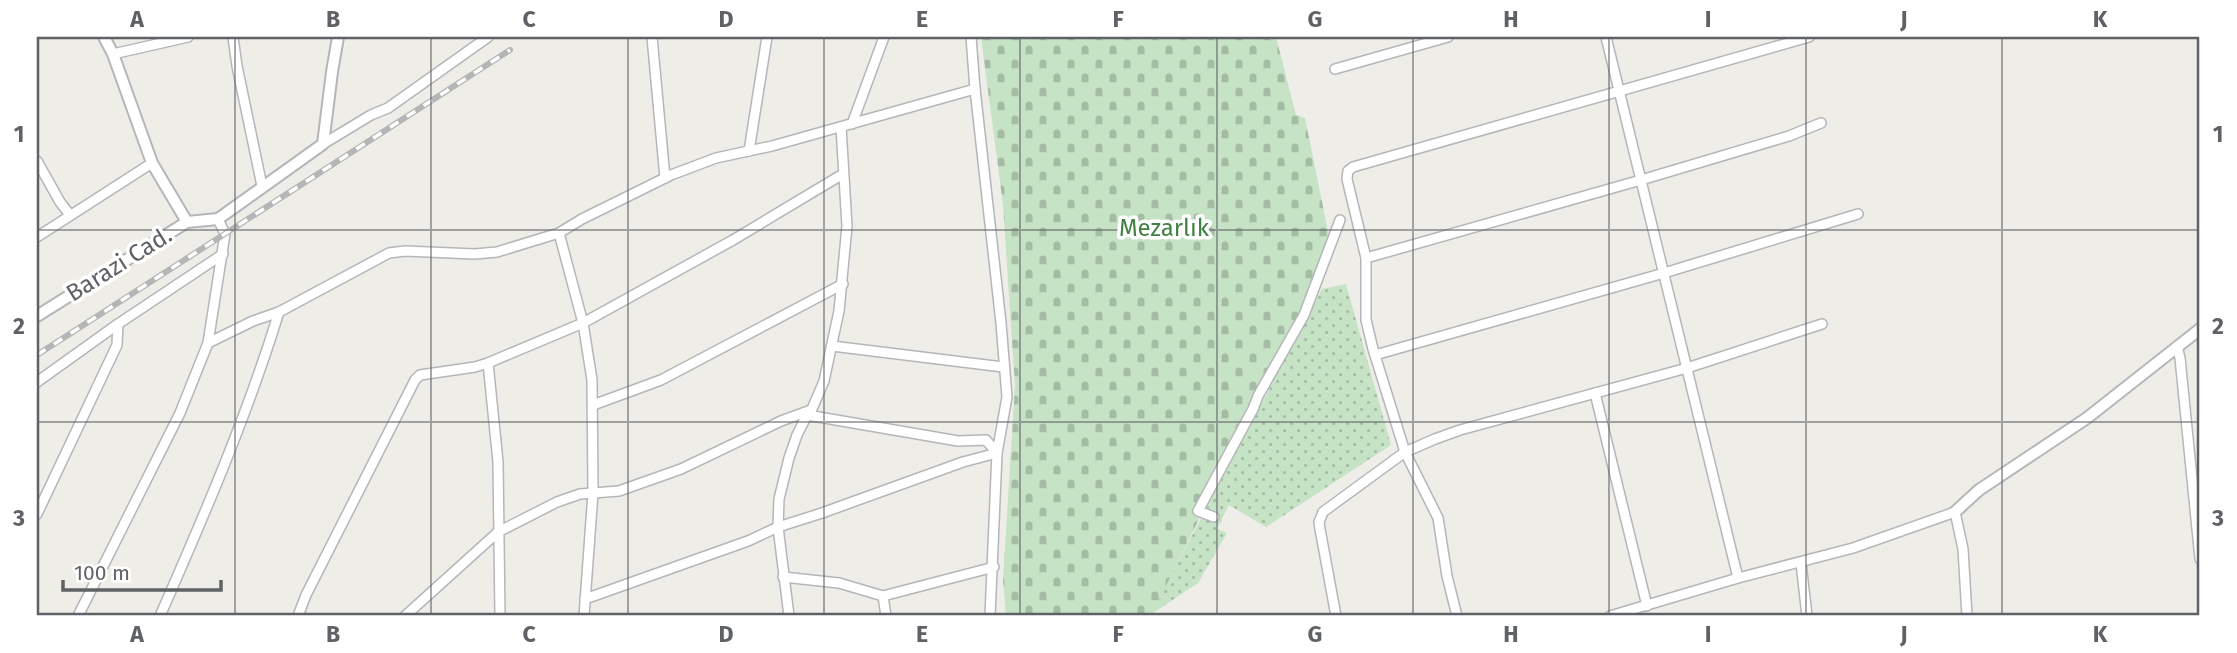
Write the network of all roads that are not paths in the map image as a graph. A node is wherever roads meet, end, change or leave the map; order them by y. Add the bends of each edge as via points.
1 (104, 37) edge
2 (188, 37) edge
3 (233, 37) edge
4 (338, 37) edge
5 (488, 37) edge
6 (652, 37) edge
7 (767, 37) edge
8 (884, 37) edge
9 (971, 37) edge
10 (1448, 37) edge
11 (1606, 37) edge
12 (1809, 37) edge
13 (113, 54) junction
14 (1335, 69) dead end
15 (975, 89) junction
16 (1619, 90) junction
17 (1821, 123) dead end
18 (852, 124) junction
19 (841, 127) junction
20 (323, 144) junction
21 (749, 151) junction
22 (37, 161) edge
23 (152, 163) junction
24 (843, 174) junction
25 (665, 178) junction
26 (1641, 180) junction
27 (262, 186) junction
28 (1858, 214) dead end
29 (70, 215) junction
30 (218, 219) junction
31 (1340, 219) dead end
32 (187, 222) junction
33 (559, 233) junction
34 (37, 237) edge
35 (223, 254) junction
36 (1366, 258) junction
37 (1664, 273) junction
38 (843, 284) junction
39 (279, 312) junction
40 (37, 316) edge
41 (583, 323) junction
42 (118, 324) junction
43 (1822, 324) dead end
44 (2200, 329) edge
45 (208, 343) junction
46 (832, 346) junction
47 (2177, 346) junction
48 (1375, 355) junction
49 (488, 363) junction
50 (1003, 367) junction
51 (1687, 368) junction
52 (37, 382) edge
53 (1595, 393) junction
54 (593, 405) junction
55 (810, 412) junction
56 (1405, 452) junction
57 (997, 453) junction
58 (593, 493) junction
59 (1955, 512) junction
60 (37, 514) edge
61 (1214, 517) dead end
62 (778, 527) junction
63 (498, 531) junction
64 (2200, 559) edge
65 (1801, 563) junction
66 (993, 567) junction
67 (783, 577) junction
68 (1738, 578) junction
69 (883, 596) junction
70 (585, 599) junction
71 (1647, 606) junction
72 (1627, 614) edge
73 (78, 616) edge
74 (160, 616) edge
75 (298, 616) edge
76 (405, 616) edge
77 (500, 616) edge
78 (584, 616) edge
79 (789, 616) edge
80 (886, 616) edge
81 (990, 616) edge
82 (1336, 616) edge
83 (1457, 616) edge
84 (1611, 616) edge
85 (1807, 616) edge
86 (1967, 616) edge

1 - 13 street
2 - 13 street
3 - 27 street
4 - 20 street
5 - 20 street via 388,108
6 - 25 street
7 - 21 street
8 - 18 street
9 - 15 street
10 - 14 street
11 - 16 street
12 - 16 street
13 - 23 street
15 - 18 street
15 - 50 street
16 - 26 street
16 - 36 street via 1353,167 1347,179
17 - 26 street
18 - 19 street
19 - 21 street
19 - 24 street
20 - 27 street
21 - 25 street
22 - 29 street
23 - 29 street
23 - 32 street
24 - 38 street via 847,226
24 - 41 street
25 - 33 street
26 - 36 street
26 - 37 street
27 - 30 street
28 - 37 street
29 - 34 street
30 - 32 street, Barazi Cad.
30 - 35 street via 225,234
31 - 61 street via 1304,314 1198,511
32 - 40 street, Barazi Cad.
33 - 39 street via 487,254 389,253
33 - 41 street
35 - 42 street
35 - 45 street
36 - 48 street via 1366,320
37 - 48 street
37 - 51 street
38 - 46 street
38 - 54 street via 662,380
39 - 45 street
39 - 74 street via 201,523
41 - 49 street
41 - 54 street
42 - 52 street
42 - 60 street via 117,345
43 - 51 street
44 - 47 street
45 - 73 street via 180,413
46 - 50 street
46 - 55 street
47 - 59 street via 2087,418 1979,490
47 - 64 street
48 - 56 street
49 - 63 street via 498,462
49 - 75 street via 426,373 415,380
50 - 57 street via 1007,397
51 - 53 street
51 - 68 street
53 - 56 street via 1460,430
53 - 71 street
54 - 58 street
55 - 57 street via 958,441 986,440
55 - 58 street via 681,469 619,491
55 - 62 street via 789,458
56 - 82 street via 1320,517
56 - 83 street via 1438,518
57 - 62 street
57 - 66 street
58 - 63 street via 556,502
58 - 70 street
59 - 65 street
59 - 86 street via 1963,549
62 - 67 street
62 - 70 street
63 - 76 street
63 - 77 street
65 - 68 street
65 - 85 street
66 - 69 street
66 - 81 street
67 - 69 street via 839,583
67 - 79 street
68 - 71 street
69 - 80 street
70 - 78 street
71 - 72 street
72 - 84 street

